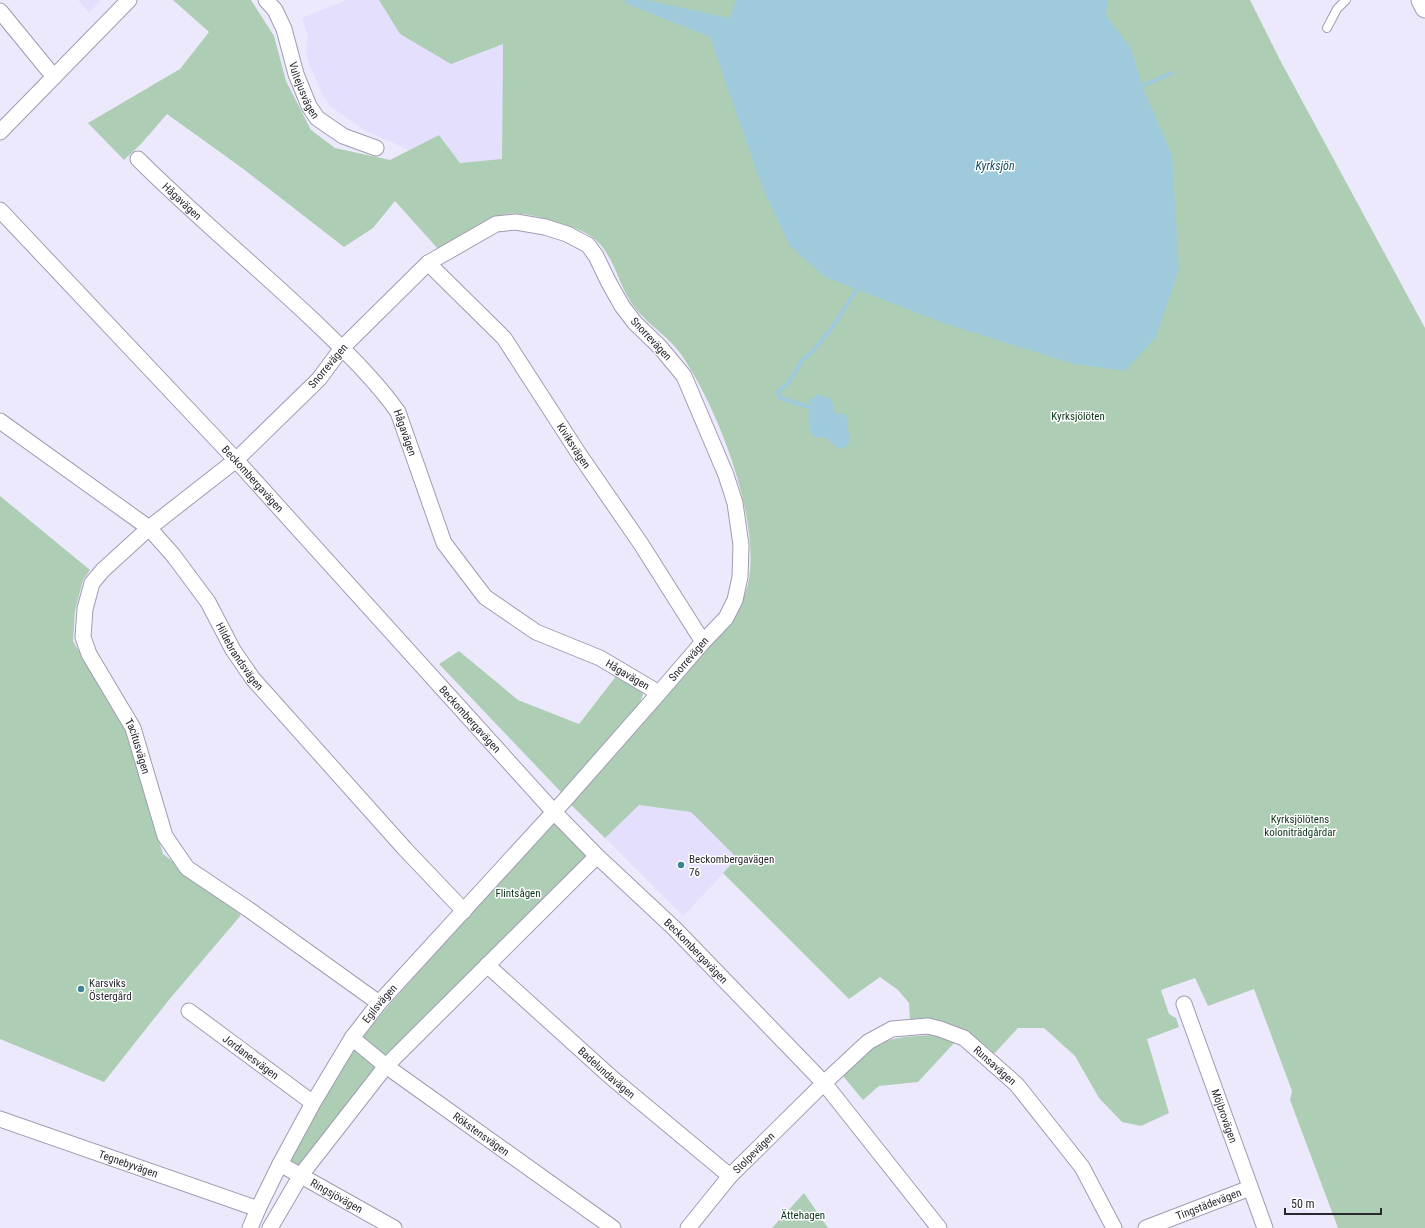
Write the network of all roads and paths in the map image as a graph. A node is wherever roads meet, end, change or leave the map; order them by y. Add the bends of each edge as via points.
1 (129, 0) edge
2 (266, 0) edge
3 (1346, 0) edge
4 (1422, 0) edge
5 (1425, 8) edge
6 (0, 11) edge
7 (1327, 28) dead end
8 (54, 77) junction
9 (0, 132) edge
10 (376, 148) dead end
11 (138, 159) dead end
12 (0, 210) edge
13 (428, 263) junction
14 (342, 348) junction
15 (0, 421) edge
16 (236, 460) junction
17 (149, 528) junction
18 (703, 642) junction
19 (659, 693) junction
20 (554, 812) junction
21 (597, 856) junction
22 (464, 911) junction
23 (488, 965) junction
24 (379, 1003) junction
25 (1184, 1004) dead end
26 (189, 1011) dead end
27 (352, 1038) junction
28 (386, 1066) junction
29 (824, 1083) junction
30 (313, 1103) junction
31 (0, 1119) edge
32 (280, 1164) junction
33 (301, 1175) junction
34 (730, 1176) junction
35 (1250, 1188) junction
36 (258, 1210) junction
37 (250, 1228) edge
38 (270, 1228) edge
39 (394, 1228) edge
40 (613, 1228) edge
41 (688, 1228) edge
42 (939, 1228) edge
43 (1114, 1228) edge
44 (1146, 1228) edge
45 (1265, 1228) edge

1 - 8 street
2 - 10 street, Vultejusvägen via 275,10 284,30 296,74 309,106 317,118 344,136
3 - 7 lane via 1336,9
4 - 5 street
6 - 8 street
8 - 9 street
11 - 14 street, Hågavägen via 172,194 270,279
12 - 16 street, Beckombergavägen
13 - 14 street, Snorrevägen
13 - 18 street, Kiviksvägen via 504,338
13 - 18 street, Snorrevägen via 496,224 516,222 566,234 588,245 622,306 684,376 728,482 735,503 741,545 740,577 735,600 726,618
14 - 16 street, Snorrevägen via 319,379
14 - 19 street, Hågavägen via 386,395 398,412 444,543 485,597 536,632 600,658
15 - 17 street, Hildebrandsvägen
16 - 17 street, Tacitusvägen
16 - 20 street, Beckombergavägen
17 - 22 street, Hildebrandsvägen via 208,602 233,650 253,679
17 - 24 street, Tacitusvägen via 92,583 85,610 83,637 89,654 133,728 165,836 187,868
18 - 19 street, Snorrevägen
19 - 20 street, Snorrevägen
20 - 21 street, Beckombergavägen
20 - 22 street, Egilsvägen
21 - 23 street
21 - 29 street, Beckombergavägen via 674,930
22 - 24 street, Egilsvägen
23 - 28 street
23 - 34 street, Badelundavägen via 612,1078
24 - 27 street, Egilsvägen
25 - 35 street, Möjbrovägen
26 - 30 street, Jordanesvägen
27 - 28 street, Rökstensvägen
27 - 30 street, Egilsvägen
28 - 33 street
28 - 40 street, Rökstensvägen
29 - 34 street, Stolpevägen
29 - 42 street, Beckombergavägen
29 - 43 street, Runsavägen via 868,1042 892,1029 928,1026 964,1038 1017,1085 1082,1167
30 - 32 street, Egilsvägen
31 - 36 street, Tegnebyvägen
32 - 33 street, Ringsjövägen
32 - 36 street, Egilsvägen
33 - 38 street
33 - 39 street, Ringsjövägen
34 - 41 street, Stolpevägen
35 - 44 street, Tingstädevägen
35 - 45 street, Möjbrovägen
36 - 37 street, Egilsvägen

